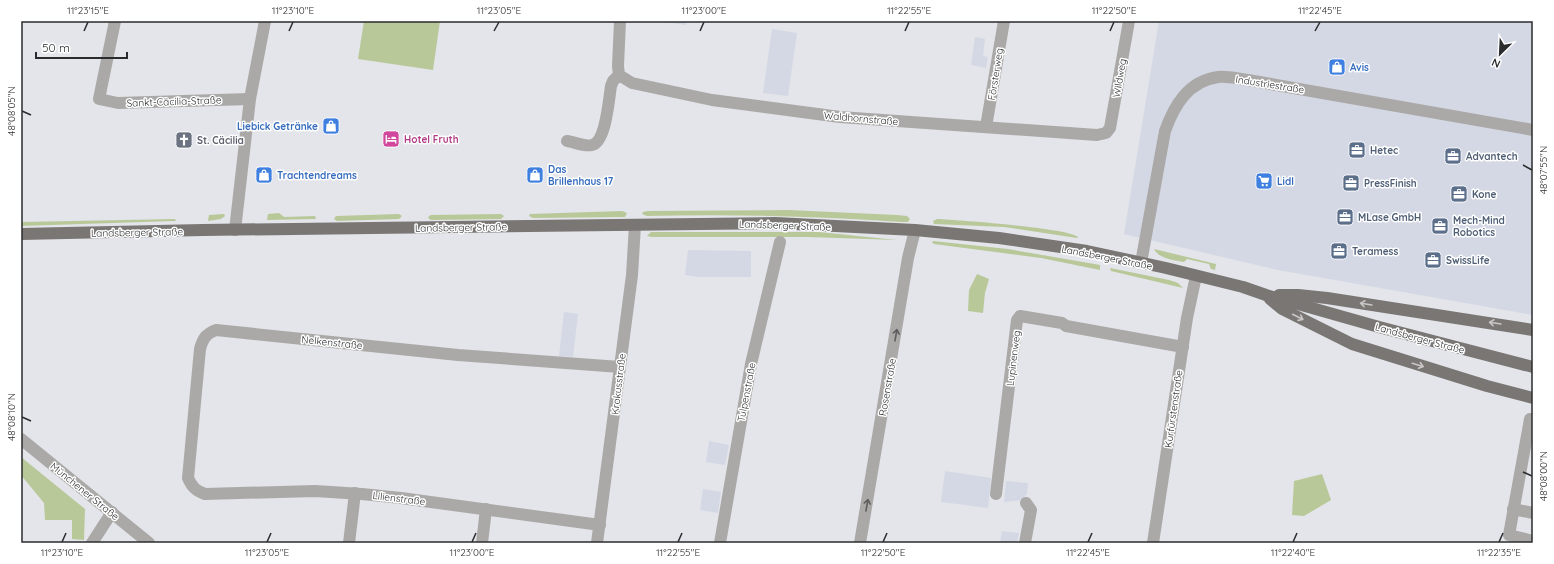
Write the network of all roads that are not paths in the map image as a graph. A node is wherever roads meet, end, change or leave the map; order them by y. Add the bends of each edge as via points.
1 (115, 21) edge
2 (265, 21) edge
3 (620, 21) edge
4 (1004, 21) edge
5 (1129, 21) edge
6 (619, 75) junction
7 (250, 99) junction
8 (986, 127) junction
9 (1533, 130) edge
10 (1106, 133) joint
11 (567, 141) dead end
12 (635, 225) junction
13 (235, 230) junction
14 (915, 230) junction
15 (21, 234) edge
16 (780, 242) dead end
17 (1141, 263) junction
18 (1196, 276) junction
19 (1266, 295) junction
20 (1533, 330) edge
21 (1182, 347) junction
22 (620, 367) junction
23 (1533, 367) edge
24 (1533, 398) edge
25 (1530, 419) dead end
26 (21, 439) edge
27 (197, 491) joint
28 (355, 493) junction
29 (996, 494) dead end
30 (1026, 503) dead end
31 (486, 509) junction
32 (1513, 509) junction
33 (112, 512) junction
34 (1533, 513) edge
35 (600, 525) junction
36 (1533, 541) edge
37 (92, 543) edge
38 (149, 543) edge
39 (349, 543) edge
40 (482, 543) edge
41 (597, 543) edge
42 (720, 543) edge
43 (860, 543) edge
44 (1025, 543) edge
45 (1153, 543) edge

1 - 7 street, Sankt-Cäcilia-Straße via 98,99 118,103
2 - 7 street
3 - 6 street
4 - 8 street, Försterweg
5 - 10 street, Wildweg via 1110,128
6 - 8 street, Waldhornstraße via 632,83 724,101 840,117
6 - 11 street via 611,86 604,131 600,139 591,145
7 - 13 street
8 - 10 street, Waldhornstraße via 1097,135
9 - 17 street, Industriestraße via 1248,80 1222,77 1209,80 1194,86 1186,93 1169,120
12 - 13 main road, Landsberger Straße
12 - 14 main road, Landsberger Straße via 774,223
12 - 22 street, Krokusstraße via 632,275
13 - 15 main road, Landsberger Straße
14 - 17 main road, Landsberger Straße via 999,238 1086,251
43 -> 14 street, Rosenstraße via 908,258
16 - 42 street, Tulpenstraße via 751,364
17 - 18 main road, Landsberger Straße
18 - 19 main road, Landsberger Straße
18 - 21 street, Kurfürstenstraße
20 -> 19 main road via 1327,298
19 - 23 main road, Landsberger Straße
19 -> 24 main road via 1282,309 1352,344
21 - 29 street, Lupinenweg via 1020,316 1017,320
21 - 45 street, Kurfürstenstraße
22 - 27 street, Nelkenstraße via 458,355 216,330 205,336 200,348 188,478
22 - 35 street, Krokusstraße
25 - 32 street
26 - 33 street, Münchener Straße
27 - 28 street, Lilienstraße via 205,494 315,491
28 - 31 street, Lilienstraße
28 - 39 street
30 - 44 street via 1030,510
31 - 35 street, Lilienstraße
31 - 40 street
32 - 34 street
32 - 36 street via 1508,535
33 - 37 street
33 - 38 street, Münchener Straße
35 - 41 street, Krokusstraße

